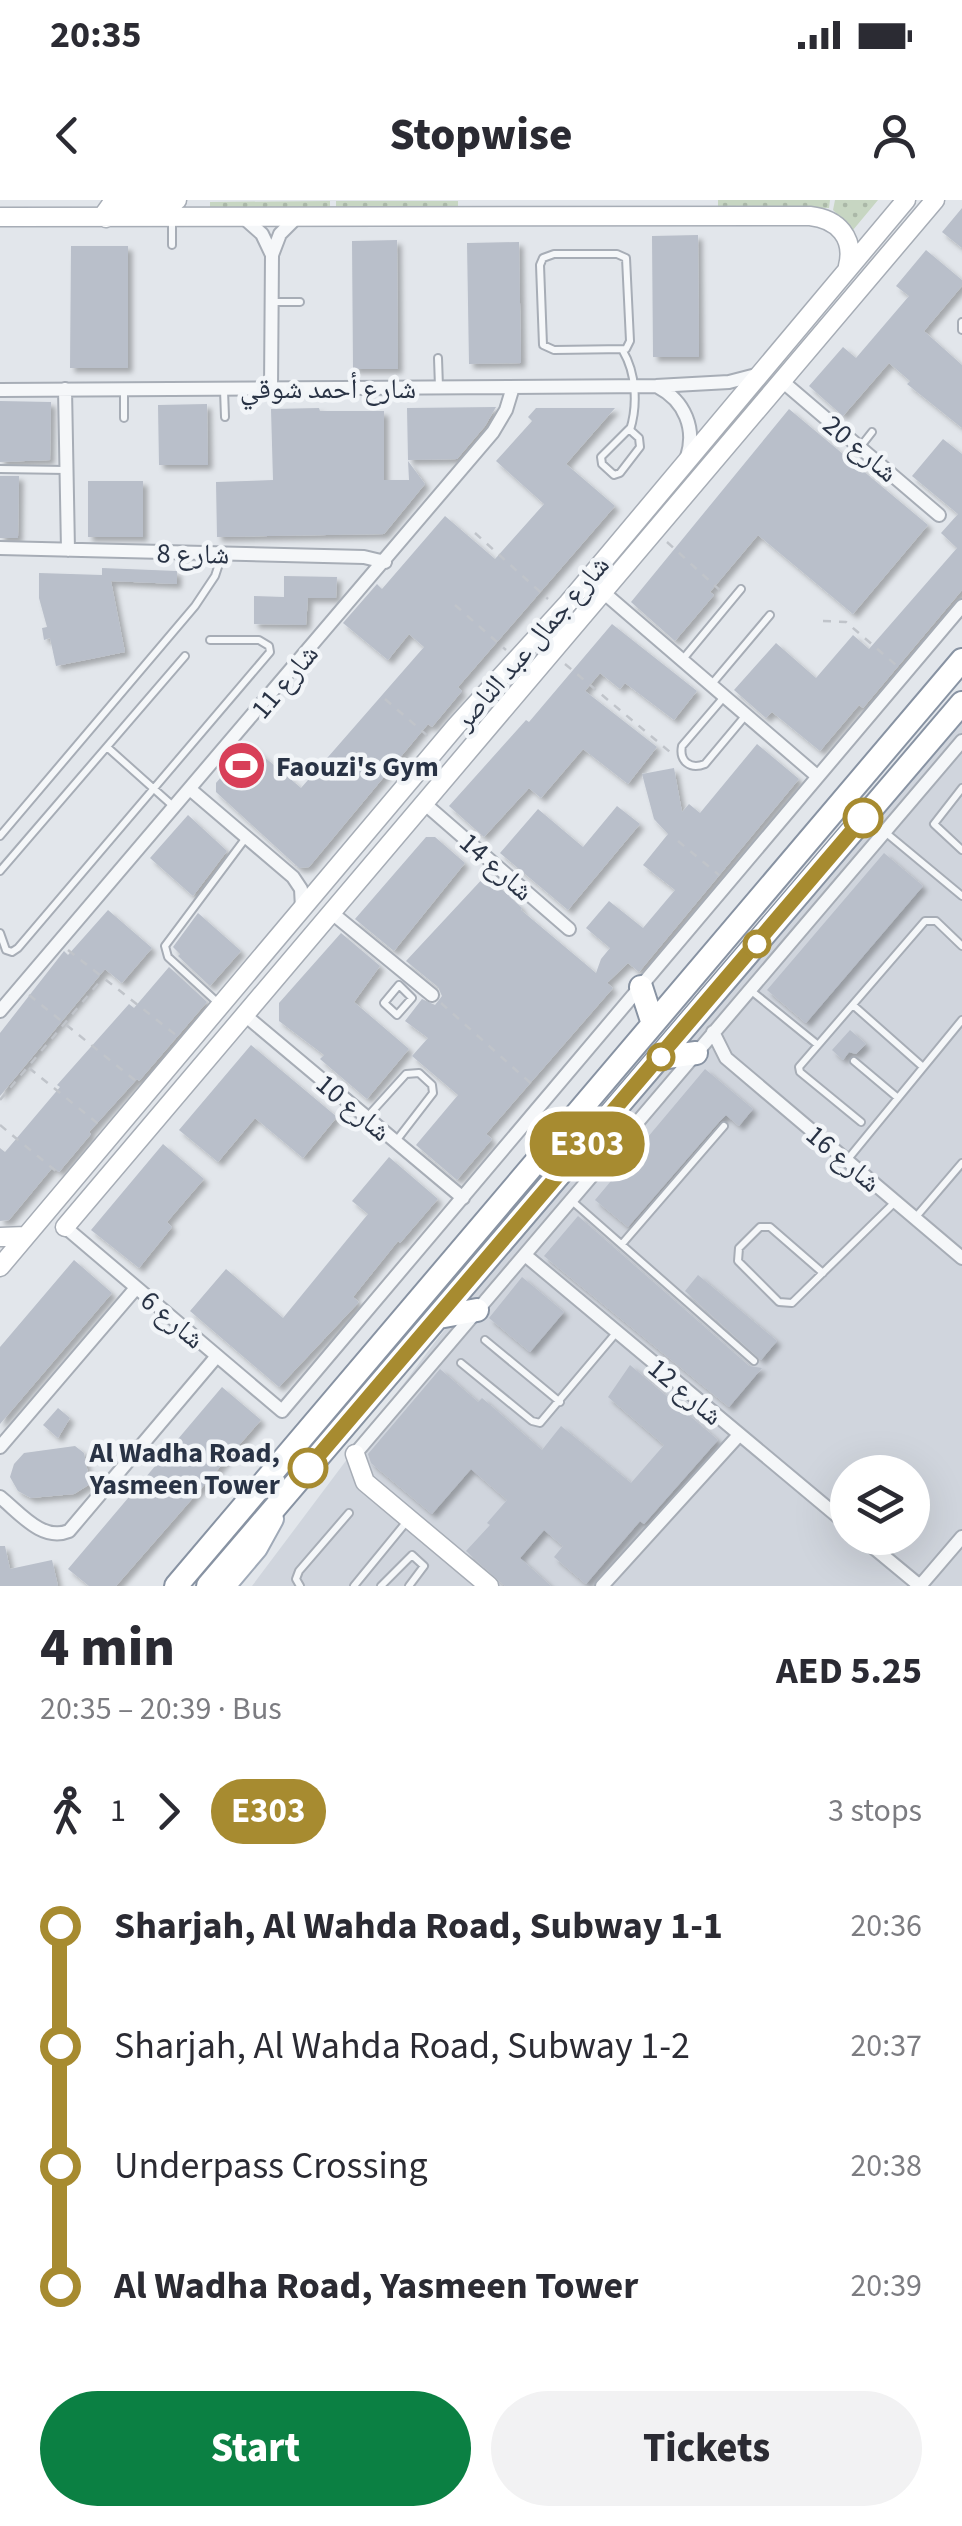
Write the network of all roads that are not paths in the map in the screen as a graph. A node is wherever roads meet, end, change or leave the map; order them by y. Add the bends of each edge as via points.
1 (700, 200) edge
2 (906, 200) edge
3 (935, 200) edge
4 (175, 209) edge
5 (0, 217) edge
6 (618, 217) junction
7 (244, 218) junction
8 (296, 218) junction
9 (172, 245) dead end
10 (272, 255) junction
11 (848, 268) junction
12 (272, 302) junction
13 (300, 302) dead end
14 (962, 322) edge
15 (962, 330) edge
16 (622, 351) junction
17 (438, 358) dead end
18 (757, 375) junction
19 (782, 380) junction
20 (513, 386) junction
21 (634, 386) junction
22 (656, 386) junction
23 (440, 387) junction
24 (224, 388) junction
25 (271, 388) junction
26 (65, 389) junction
27 (124, 389) junction
28 (0, 390) edge
29 (225, 417) dead end
30 (124, 418) dead end
31 (630, 430) junction
32 (872, 432) dead end
33 (860, 447) junction
34 (687, 457) junction
35 (0, 469) edge
36 (66, 470) junction
37 (939, 514) dead end
38 (0, 548) edge
39 (68, 550) junction
40 (222, 554) junction
41 (384, 562) junction
42 (741, 589) dead end
43 (604, 592) junction
44 (962, 606) edge
45 (564, 607) junction
46 (770, 614) dead end
47 (210, 640) dead end
48 (185, 656) dead end
49 (682, 660) junction
50 (962, 660) edge
51 (539, 670) junction
52 (712, 685) junction
53 (724, 696) junction
54 (962, 702) edge
55 (746, 715) junction
56 (456, 726) junction
57 (962, 741) edge
58 (106, 748) junction
59 (816, 776) junction
60 (442, 783) junction
61 (962, 788) edge
62 (154, 790) junction
63 (191, 790) junction
64 (425, 804) junction
65 (176, 808) junction
66 (884, 831) junction
67 (0, 836) edge
68 (246, 837) junction
69 (962, 850) edge
70 (0, 872) edge
71 (332, 876) junction
72 (293, 877) junction
73 (961, 893) edge
74 (302, 911) junction
75 (332, 913) junction
76 (568, 929) dead end
77 (0, 933) edge
78 (962, 946) edge
79 (399, 966) junction
80 (398, 984) junction
81 (641, 987) junction
82 (749, 989) junction
83 (432, 995) road end
84 (852, 1005) junction
85 (222, 1006) junction
86 (0, 1011) edge
87 (246, 1016) junction
88 (962, 1020) edge
89 (652, 1024) junction
90 (713, 1032) junction
91 (818, 1045) junction
92 (696, 1053) junction
93 (660, 1058) junction
94 (726, 1058) junction
95 (854, 1061) dead end
96 (924, 1067) junction
97 (898, 1098) junction
98 (367, 1117) junction
99 (861, 1122) dead end
100 (724, 1126) dead end
101 (395, 1142) junction
102 (847, 1160) junction
103 (962, 1163) edge
104 (463, 1198) junction
105 (572, 1200) junction
106 (896, 1202) junction
107 (915, 1218) junction
108 (65, 1227) joint
109 (26, 1236) junction
110 (0, 1237) edge
111 (622, 1244) junction
112 (525, 1255) junction
113 (962, 1258) edge
114 (0, 1267) edge
115 (823, 1273) junction
116 (136, 1288) junction
117 (476, 1310) junction
118 (439, 1317) junction
119 (616, 1332) junction
120 (486, 1340) dead end
121 (217, 1356) junction
122 (754, 1361) dead end
123 (462, 1363) dead end
124 (560, 1402) junction
125 (739, 1435) junction
126 (0, 1447) edge
127 (356, 1454) joint
128 (0, 1497) edge
129 (280, 1501) junction
130 (830, 1511) edge
131 (349, 1513) dead end
132 (409, 1518) junction
133 (962, 1537) edge
134 (883, 1555) edge
135 (176, 1586) edge
136 (208, 1586) edge
137 (225, 1586) edge
138 (300, 1586) edge
139 (354, 1586) edge
140 (382, 1586) edge
141 (409, 1586) edge
142 (489, 1586) edge
143 (602, 1586) edge
144 (920, 1586) edge

1 - 6 street via 688,209 631,208
2 - 11 street, شارع جمال عبد الناصر
3 - 19 street, شارع جمال عبد الناصر
4 - 5 street via 106,218
4 - 7 street
4 - 9 lane
6 - 8 street
6 - 11 street via 819,217 847,238
7 - 8 street
7 - 10 street
8 - 10 street
10 - 12 street
11 - 18 street, شارع جمال عبد الناصر
12 - 13 lane
12 - 25 street
14 - 15 lane
16 - 16 lane via 630,341 626,258 543,258 544,345
16 - 21 lane
17 - 23 lane
18 - 22 street, شارع أحمد شوقي
18 - 34 street, شارع جمال عبد الناصر
19 - 33 street, شارع 20
19 - 43 street, شارع جمال عبد الناصر
20 - 21 street, شارع أحمد شوقي
20 - 23 street, شارع أحمد شوقي
20 - 41 street, شارع 11 via 493,432
21 - 22 street, شارع أحمد شوقي
21 - 31 lane
22 - 34 street via 685,414
23 - 25 street, شارع أحمد شوقي
24 - 25 street, شارع أحمد شوقي
24 - 27 street, شارع أحمد شوقي
24 - 29 lane
26 - 27 street, شارع أحمد شوقي
26 - 28 street, شارع أحمد شوقي
26 - 36 street
27 - 30 lane
31 - 31 lane via 601,457 614,474 640,446
32 - 33 lane
33 - 37 street, شارع 20
34 - 45 street, شارع جمال عبد الناصر
35 - 36 lane
36 - 39 street
38 - 39 street, شارع 8
39 - 40 street, شارع 8
40 - 41 street, شارع 8
40 - 67 lane via 195,606
41 - 63 street, شارع 11
42 - 49 lane
43 - 49 street
43 - 51 street, شارع جمال عبد الناصر
44 - 59 street
45 - 51 street via 529,658 529,668
45 - 56 street, شارع جمال عبد الناصر
46 - 52 lane
47 - 62 lane via 260,640 270,652
48 - 58 lane
49 - 52 street
50 - 89 highway
51 - 60 street, شارع جمال عبد الناصر
52 - 53 street
53 - 55 street
53 - 55 lane via 681,750 686,763 704,764
54 - 93 highway
55 - 59 street
56 - 60 street via 464,738 443,769
56 - 71 street, شارع جمال عبد الناصر
57 - 66 street
58 - 62 lane
58 - 70 lane
59 - 81 street
60 - 64 street, شارع جمال عبد الناصر
61 - 69 lane via 934,824
62 - 65 lane
62 - 77 lane via 18,948 6,950
63 - 65 street, شارع 11
63 - 68 street
64 - 75 street, شارع جمال عبد الناصر
64 - 76 street, شارع 14
65 - 86 street, شارع 11
66 - 73 lane
66 - 82 street
68 - 72 street
68 - 85 lane via 164,950
71 - 72 street
71 - 74 street, شارع جمال عبد الناصر
72 - 74 street
74 - 85 street, شارع جمال عبد الناصر
75 - 79 street
75 - 87 street, شارع جمال عبد الناصر
78 - 84 lane via 928,920
79 - 80 lane
79 - 83 street
80 - 80 lane via 384,1000 395,1015 412,998
81 - 89 highway
81 - 104 street
82 - 90 street
82 - 91 lane
84 - 91 lane
84 - 96 lane
85 - 109 street, شارع جمال عبد الناصر
87 - 98 street, شارع 10
87 - 108 street, شارع جمال عبد الناصر
88 - 96 lane
89 - 135 highway
90 - 92 street
90 - 94 street, شارع 16
91 - 99 lane via 800,1070
92 - 93 highway
92 - 94 street
92 - 105 street
93 - 118 highway
94 - 102 street, شارع 16
95 - 97 lane
96 - 97 lane
97 - 102 lane
98 - 101 street, شارع 10
98 - 101 lane via 406,1074 419,1073 433,1093
100 - 111 lane
101 - 104 street, شارع 10
102 - 106 street, شارع 16
103 - 107 lane
104 - 121 street, شارع 6 via 282,1411
105 - 111 lane
105 - 112 street
106 - 107 street, شارع 16
106 - 115 lane
107 - 113 street, شارع 16
108 - 116 street, شارع 6
109 - 110 street
109 - 114 street, شارع جمال عبد الناصر
111 - 122 lane
112 - 117 street
112 - 119 street, شارع 12
115 - 115 lane via 792,1303 779,1302 738,1261 739,1248 760,1227 770,1227
116 - 121 street, شارع 6
116 - 126 street
117 - 118 highway
117 - 127 street
118 - 129 highway
119 - 124 lane
119 - 125 street, شارع 12
120 - 124 lane
121 - 128 street via 69,1531 43,1532
123 - 124 lane via 535,1422 544,1422
125 - 130 street, شارع 12
125 - 143 street
127 - 132 street via 365,1482
129 - 136 highway
129 - 137 main road via 257,1548
131 - 138 lane via 299,1571
132 - 139 lane
132 - 142 street
133 - 144 street
134 - 144 street
140 - 141 lane via 412,1554 424,1566

